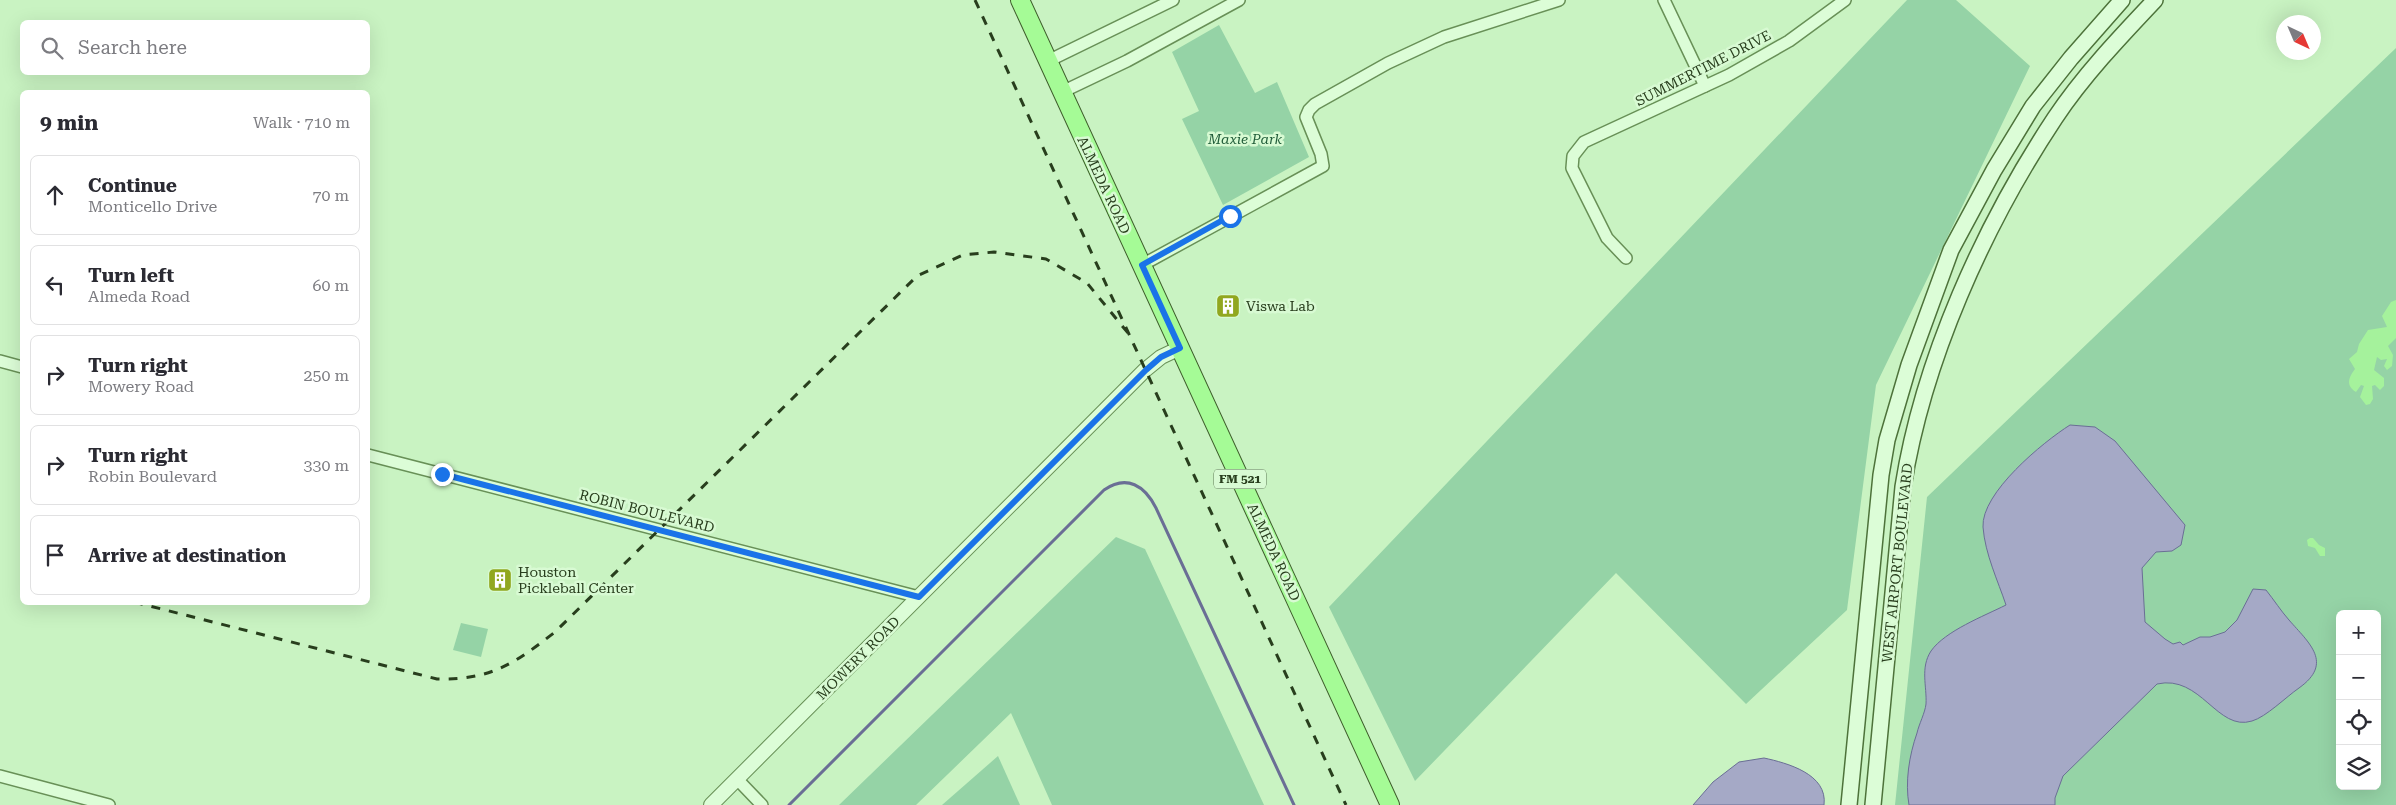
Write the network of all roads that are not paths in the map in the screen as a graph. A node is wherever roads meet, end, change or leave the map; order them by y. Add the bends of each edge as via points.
1 (1020, 0) edge
2 (1239, 0) edge
3 (1558, 0) edge
4 (1664, 0) edge
5 (1845, 0) edge
6 (2122, 0) edge
7 (2155, 0) edge
8 (1169, 1) edge
9 (1048, 61) junction
10 (1705, 86) junction
11 (1062, 92) junction
12 (1994, 170) junction
13 (2016, 181) junction
14 (1626, 258) dead end
15 (1142, 265) junction
16 (1180, 348) junction
17 (0, 361) edge
18 (1909, 365) junction
19 (20, 366) edge
20 (1932, 372) junction
21 (370, 456) edge
22 (1870, 572) junction
23 (1894, 577) junction
24 (919, 597) junction
25 (1853, 762) junction
26 (1877, 766) junction
27 (0, 776) edge
28 (737, 779) junction
29 (109, 805) edge
30 (711, 805) edge
31 (762, 805) edge
32 (1390, 805) edge
33 (1849, 805) edge
34 (1873, 805) edge

1 - 9 main road, ALMEDA ROAD / FM 521
2 - 11 street via 1174,37
3 - 15 street via 1444,37 1388,62 1315,104 1306,117 1323,166
4 - 10 street
5 - 10 street, SUMMERTIME DRIVE via 1789,41
6 - 12 main road, WEST AIRPORT BOULEVARD via 2033,106
7 - 13 main road, WEST AIRPORT BOULEVARD via 2116,42 2056,117
8 - 9 street
9 - 11 main road, ALMEDA ROAD / FM 521
10 - 14 street, SUMMERTIME DRIVE via 1584,142 1573,156 1572,168 1607,238
11 - 15 main road, ALMEDA ROAD / FM 521
12 - 13 main road
12 - 18 main road, WEST AIRPORT BOULEVARD via 1951,250
13 - 20 main road, WEST AIRPORT BOULEVARD via 1973,262
15 - 16 main road, ALMEDA ROAD / FM 521
16 - 24 street, MOWERY ROAD via 1161,357 1146,370
16 - 32 main road, ALMEDA ROAD / FM 521
17 - 19 street
18 - 20 main road
18 - 22 main road, WEST AIRPORT BOULEVARD via 1887,440
20 - 23 main road, WEST AIRPORT BOULEVARD via 1909,452
21 - 24 street, ROBIN BOULEVARD
22 - 23 main road
22 - 25 main road, WEST AIRPORT BOULEVARD
23 - 26 main road, WEST AIRPORT BOULEVARD
24 - 28 street, MOWERY ROAD
25 - 26 main road
25 - 33 main road, WEST AIRPORT BOULEVARD
26 - 34 main road, WEST AIRPORT BOULEVARD
27 - 29 street
28 - 30 street, MOWERY ROAD
28 - 31 street

